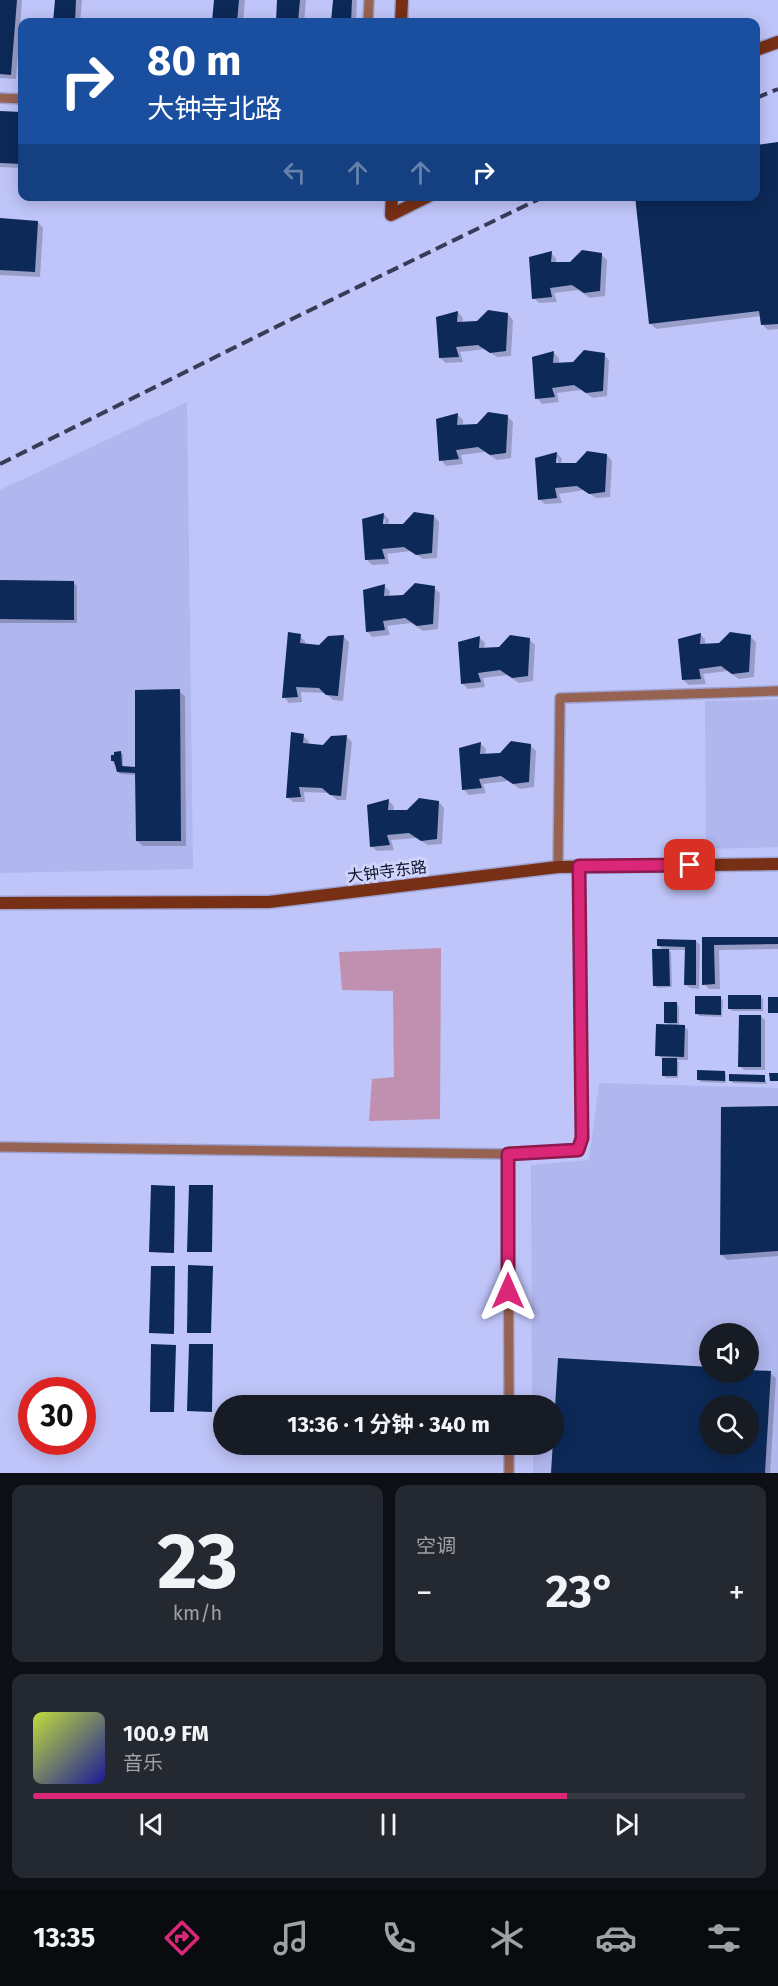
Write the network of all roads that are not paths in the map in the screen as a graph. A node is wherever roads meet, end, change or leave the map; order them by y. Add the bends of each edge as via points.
1 (369, 0) edge
2 (402, 0) edge
3 (368, 18) edge
4 (400, 18) edge
5 (778, 42) edge
6 (760, 49) edge
7 (0, 98) edge
8 (18, 99) edge
9 (392, 201) edge
10 (419, 201) edge
11 (778, 691) edge
12 (778, 864) edge
13 (579, 866) junction
14 (558, 867) junction
15 (0, 903) edge
16 (0, 1148) edge
17 (508, 1154) junction
18 (509, 1395) edge
19 (509, 1455) edge
20 (509, 1473) edge

1 - 3 street
2 - 4 street
5 - 6 street
7 - 8 street
9 - 10 street via 391,215
11 - 14 street via 560,698
12 - 13 street, 大钟寺东路
13 - 14 street, 大钟寺东路
13 - 17 street via 582,1138 578,1150
14 - 15 street, 大钟寺东路 via 269,902
16 - 17 street
17 - 18 street
19 - 20 street

